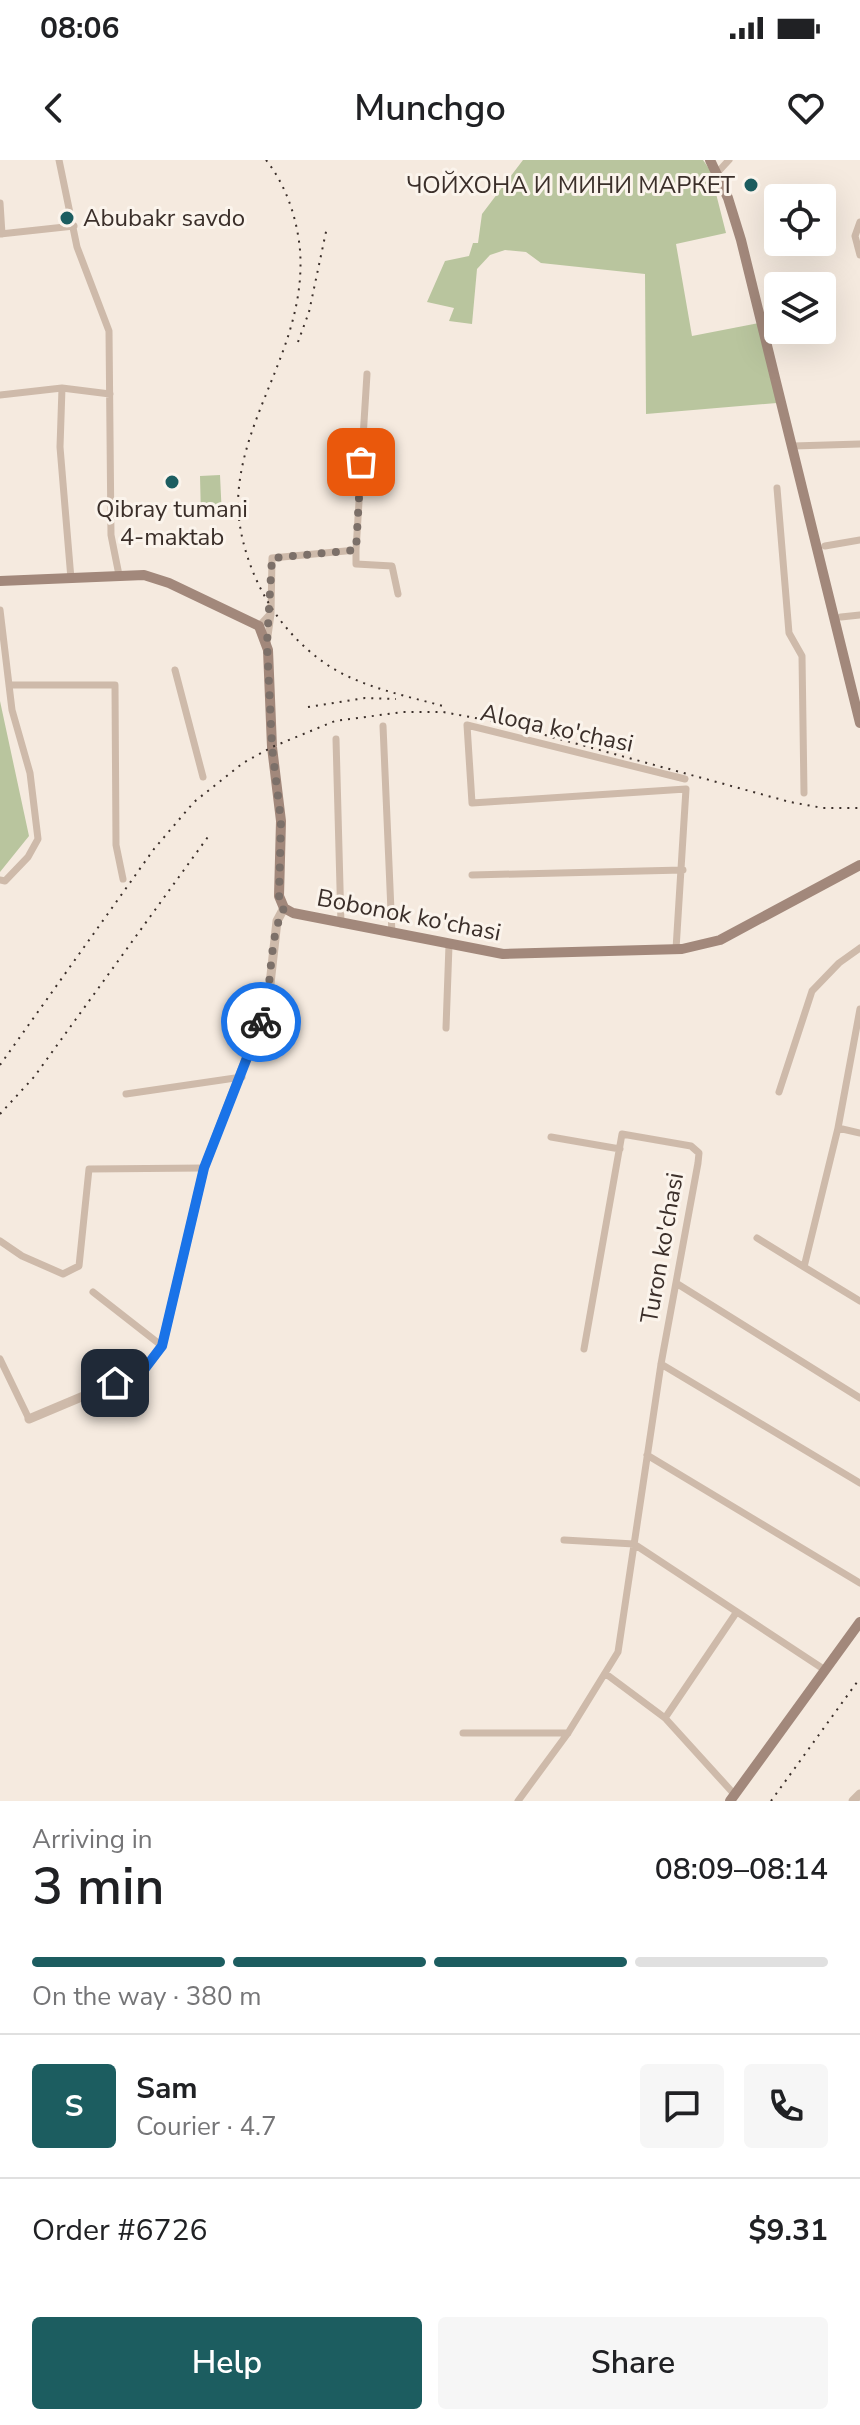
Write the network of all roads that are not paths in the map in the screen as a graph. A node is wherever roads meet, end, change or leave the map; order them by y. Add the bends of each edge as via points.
1 (59, 160) edge
2 (712, 160) edge
3 (729, 160) edge
4 (719, 172) junction
5 (0, 203) edge
6 (860, 222) edge
7 (74, 226) junction
8 (1, 234) edge
9 (860, 255) edge
10 (367, 374) dead end
11 (62, 388) junction
12 (110, 394) junction
13 (0, 395) edge
14 (860, 444) edge
15 (795, 446) junction
16 (777, 488) dead end
17 (860, 540) edge
18 (825, 546) junction
19 (356, 550) junction
20 (119, 575) junction
21 (71, 579) junction
22 (0, 581) edge
23 (398, 594) dead end
24 (0, 610) edge
25 (271, 613) junction
26 (860, 615) edge
27 (841, 617) junction
28 (259, 626) junction
29 (267, 643) junction
30 (175, 670) dead end
31 (10, 685) junction
32 (860, 698) edge
33 (860, 723) edge
34 (383, 726) dead end
35 (336, 739) dead end
36 (203, 777) dead end
37 (685, 779) dead end
38 (804, 793) dead end
39 (860, 865) edge
40 (683, 870) junction
41 (472, 875) dead end
42 (123, 879) dead end
43 (0, 880) edge
44 (284, 908) junction
45 (341, 924) junction
46 (392, 934) junction
47 (449, 945) junction
48 (860, 948) edge
49 (676, 949) junction
50 (860, 1009) edge
51 (446, 1028) dead end
52 (242, 1077) junction
53 (779, 1092) dead end
54 (126, 1094) dead end
55 (838, 1128) junction
56 (860, 1133) edge
57 (551, 1137) dead end
58 (620, 1149) junction
59 (204, 1168) junction
60 (757, 1238) dead end
61 (0, 1241) edge
62 (804, 1267) junction
63 (676, 1283) junction
64 (93, 1292) dead end
65 (860, 1301) edge
66 (162, 1346) junction
67 (584, 1349) dead end
68 (0, 1359) edge
69 (661, 1364) junction
70 (860, 1398) edge
71 (29, 1419) joint
72 (647, 1455) junction
73 (860, 1483) edge
74 (564, 1540) dead end
75 (634, 1544) junction
76 (860, 1583) edge
77 (736, 1613) junction
78 (860, 1625) edge
79 (825, 1670) junction
80 (606, 1674) junction
81 (665, 1718) junction
82 (463, 1733) dead end
83 (568, 1733) junction
84 (860, 1794) edge
85 (733, 1799) edge
86 (518, 1801) edge
87 (853, 1801) edge

1 - 7 street
2 - 4 main road
3 - 4 street
4 - 15 main road via 735,205
5 - 8 street
6 - 9 street via 855,236
7 - 8 street
7 - 12 street via 109,331
10 - 19 street
11 - 12 street
11 - 13 street
11 - 21 street via 60,447
12 - 20 street via 111,535
14 - 15 street
15 - 18 main road
15 - 33 main road
16 - 38 street via 789,633 802,656
17 - 18 street
18 - 27 main road
19 - 23 street via 356,564 392,566
19 - 25 street via 272,558
20 - 21 main road
20 - 28 main road via 163,580
21 - 22 main road
24 - 31 street
25 - 28 street
25 - 29 street
26 - 27 street
27 - 32 main road
28 - 29 main road, Bobonok ko'chasi
29 - 44 main road, Bobonok ko'chasi via 281,821 279,896
30 - 36 street
31 - 42 street via 115,685 116,845
31 - 43 street via 38,839 28,857
34 - 46 street
35 - 45 street
37 - 40 street, Aloqa ko'chasi via 467,725 472,803 686,789
39 - 49 main road, Bobonok ko'chasi via 720,940
40 - 41 street
40 - 49 street
44 - 45 main road, Bobonok ko'chasi
44 - 52 street via 277,921 268,1002
45 - 46 main road, Bobonok ko'chasi
46 - 47 main road, Bobonok ko'chasi
47 - 49 main road, Bobonok ko'chasi via 528,955
47 - 51 street
48 - 53 street via 812,991
50 - 55 street
52 - 54 street
52 - 59 street
55 - 56 street
55 - 62 street
57 - 58 street
58 - 63 street, Turon ko'chasi via 622,1134 691,1146 699,1153
58 - 67 street
59 - 61 street via 89,1169 79,1266 63,1274
59 - 66 street
60 - 62 street
62 - 65 street
63 - 69 street, Turon ko'chasi
63 - 70 street
64 - 66 street
66 - 71 street via 143,1371
68 - 71 street
69 - 72 street, Turon ko'chasi
69 - 73 street
72 - 75 street, Turon ko'chasi
72 - 76 street
74 - 75 street
75 - 77 street
75 - 80 street, Turon ko'chasi via 622,1636
77 - 79 street
77 - 81 street
78 - 79 main road
78 - 85 main road
79 - 85 main road
80 - 81 street
80 - 83 street, Turon ko'chasi
81 - 85 street
82 - 83 street
83 - 86 street, Turon ko'chasi
84 - 87 street

